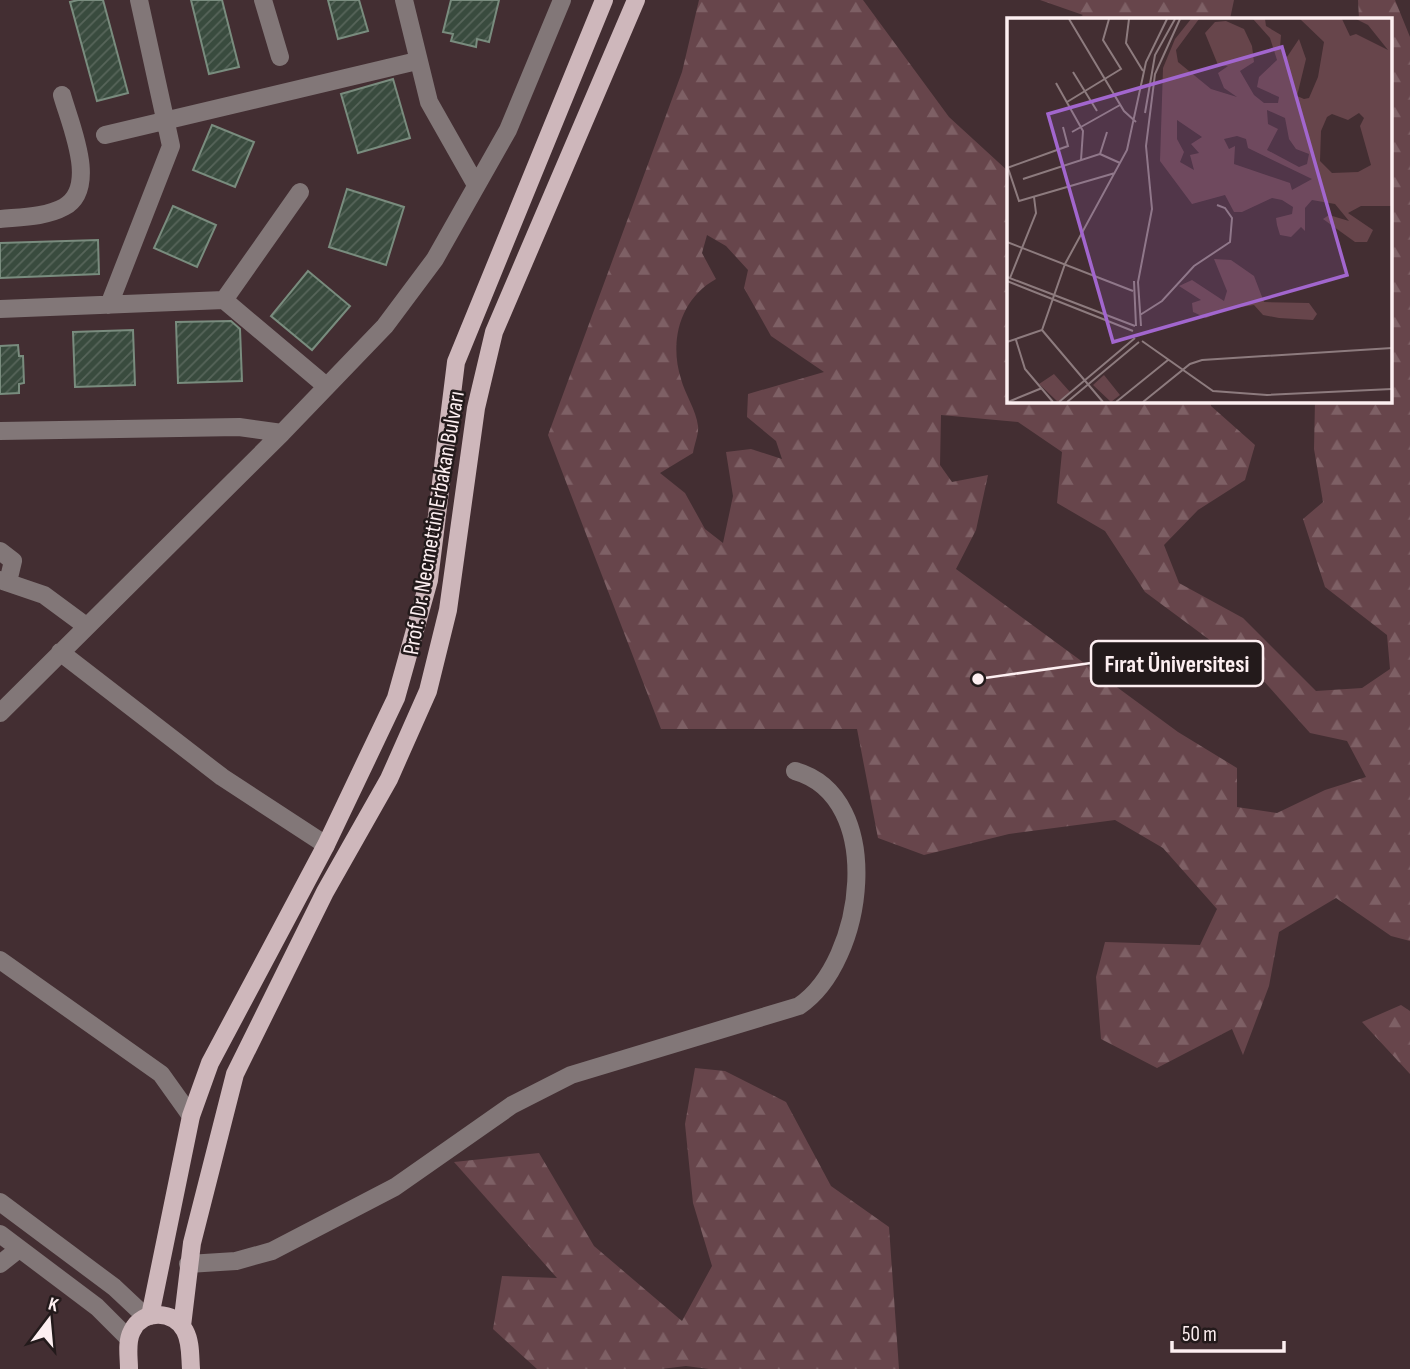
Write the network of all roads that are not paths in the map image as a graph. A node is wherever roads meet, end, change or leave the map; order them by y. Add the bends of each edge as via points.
1 (139, 0) edge
2 (264, 0) edge
3 (404, 0) edge
4 (562, 0) edge
5 (604, 0) edge
6 (636, 0) edge
7 (280, 57) dead end
8 (417, 61) junction
9 (62, 95) dead end
10 (167, 120) junction
11 (105, 135) dead end
12 (476, 185) junction
13 (300, 192) dead end
14 (0, 219) edge
15 (224, 300) junction
16 (109, 305) junction
17 (0, 309) edge
18 (326, 386) junction
19 (0, 431) edge
20 (282, 433) junction
21 (0, 551) edge
22 (4, 581) edge
23 (86, 626) junction
24 (60, 652) junction
25 (0, 713) edge
26 (795, 771) dead end
27 (326, 845) junction
28 (0, 960) edge
29 (191, 1116) junction
30 (0, 1202) edge
31 (0, 1234) edge
32 (19, 1249) junction
33 (0, 1264) edge
34 (188, 1264) junction
35 (148, 1316) junction
36 (182, 1326) junction
37 (129, 1339) junction
38 (129, 1369) edge
39 (191, 1369) edge

1 - 10 street
2 - 7 street
3 - 8 street
4 - 12 street via 508,131
5 - 27 main road, Prof. Dr. Necmettin Erbakan Bulvarı via 456,362 429,580 416,635 396,698
6 - 34 main road, Prof. Dr. Necmettin Erbakan Bulvarı via 494,332 476,408 448,611 428,691 389,779 325,892 235,1074
8 - 10 street
8 - 12 street via 429,102
9 - 14 street via 81,168 79,191 64,207
10 - 11 street
10 - 16 street via 171,146
12 - 18 street via 435,259 385,326
13 - 15 street
15 - 16 street
15 - 18 street
16 - 17 street
18 - 20 street
19 - 20 street via 239,426
20 - 23 street
21 - 22 street via 13,561
22 - 23 street via 44,595
23 - 24 street
24 - 25 street
24 - 27 street via 222,777
26 - 34 street via 816,779 838,801 852,835 856,871 854,905 837,963 808,1000 571,1075 512,1105 395,1187 272,1251 236,1261
27 - 29 main road, Prof. Dr. Necmettin Erbakan Bulvarı via 210,1063
28 - 29 street via 161,1074
29 - 35 main road, Prof. Dr. Necmettin Erbakan Bulvarı
30 - 35 street
31 - 32 street
32 - 33 street
32 - 37 street via 97,1307
34 - 36 main road, Prof. Dr. Necmettin Erbakan Bulvarı
35 - 36 main road via 168,1317
35 - 37 main road via 132,1329
36 - 39 main road, Prof. Dr. Necmettin Erbakan Bulvarı
37 - 38 main road

